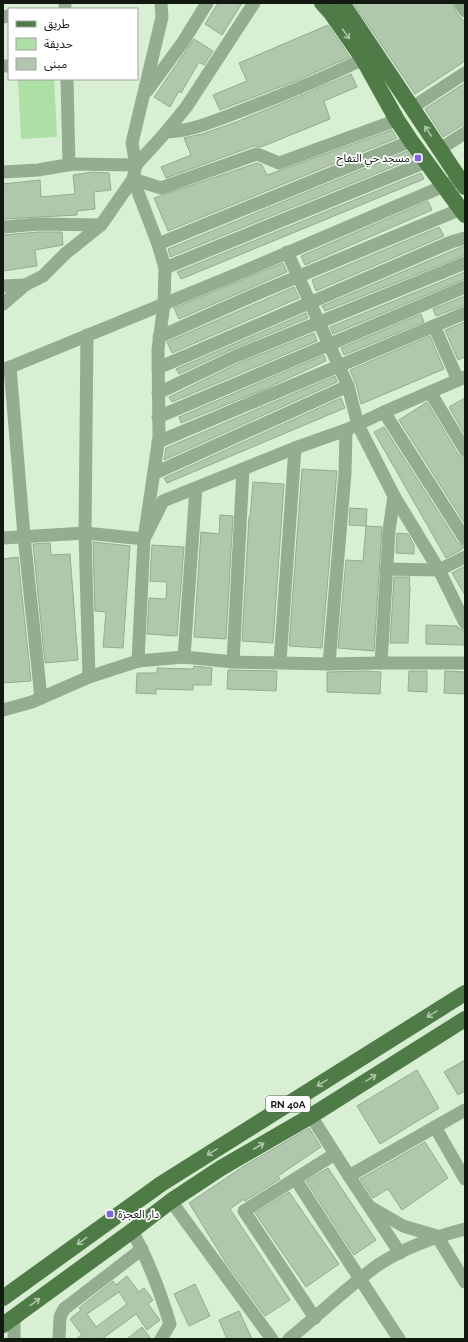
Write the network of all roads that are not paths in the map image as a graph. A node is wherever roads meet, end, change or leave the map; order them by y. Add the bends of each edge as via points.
1 (161, 3) edge
2 (207, 3) edge
3 (254, 3) edge
4 (322, 3) edge
5 (342, 3) edge
6 (460, 3) edge
7 (465, 11) edge
8 (362, 59) junction
9 (465, 73) edge
10 (67, 80) edge
11 (144, 95) junction
12 (412, 107) junction
13 (397, 120) junction
14 (166, 132) junction
15 (465, 134) edge
16 (411, 141) junction
17 (440, 149) junction
18 (426, 162) junction
19 (69, 165) junction
20 (136, 165) junction
21 (3, 172) edge
22 (133, 179) junction
23 (463, 181) edge
24 (445, 187) junction
25 (463, 212) edge
26 (101, 225) junction
27 (3, 227) edge
28 (465, 238) edge
29 (158, 244) junction
30 (287, 252) junction
31 (465, 263) edge
32 (165, 268) junction
33 (298, 277) junction
34 (25, 285) junction
35 (3, 286) edge
36 (465, 287) edge
37 (310, 302) junction
38 (3, 304) edge
39 (164, 304) junction
40 (465, 313) edge
41 (319, 322) junction
42 (434, 326) junction
43 (87, 335) junction
44 (159, 337) junction
45 (329, 345) junction
46 (339, 366) junction
47 (7, 368) edge
48 (158, 368) junction
49 (461, 378) edge
50 (348, 386) junction
51 (430, 392) junction
52 (158, 393) junction
53 (384, 412) junction
54 (158, 417) junction
55 (358, 425) junction
56 (346, 430) junction
57 (158, 442) junction
58 (295, 448) junction
59 (465, 450) edge
60 (244, 469) junction
61 (154, 472) junction
62 (196, 488) junction
63 (394, 496) junction
64 (85, 533) junction
65 (24, 536) junction
66 (3, 538) edge
67 (144, 539) junction
68 (465, 539) edge
69 (465, 557) edge
70 (386, 569) junction
71 (440, 570) junction
72 (465, 623) edge
73 (184, 657) junction
74 (138, 661) junction
75 (233, 662) junction
76 (280, 662) junction
77 (381, 663) junction
78 (465, 663) edge
79 (329, 664) junction
80 (89, 677) junction
81 (41, 698) junction
82 (3, 710) edge
83 (465, 993) edge
84 (465, 1019) edge
85 (465, 1110) edge
86 (311, 1116) junction
87 (435, 1127) junction
88 (335, 1154) junction
89 (464, 1174) edge
90 (349, 1176) junction
91 (296, 1180) junction
92 (171, 1201) junction
93 (368, 1206) junction
94 (465, 1229) edge
95 (132, 1231) junction
96 (437, 1236) junction
97 (142, 1249) junction
98 (400, 1252) junction
99 (360, 1279) junction
100 (465, 1282) edge
101 (3, 1298) edge
102 (315, 1318) junction
103 (9, 1321) edge
104 (14, 1339) edge
105 (59, 1339) edge
106 (162, 1339) edge
107 (273, 1339) edge
108 (288, 1339) edge
109 (399, 1339) edge

1 - 11 street via 162,17
2 - 11 street via 183,42
3 - 14 street via 187,106
4 -> 8 main road
5 - 12 main road
6 - 7 street
8 - 13 main road
8 - 14 street via 328,76 210,122 180,132
9 - 12 street
10 - 19 street
11 - 20 street via 132,143
17 -> 12 main road
13 - 16 main road
13 - 22 street via 278,163 257,154 161,188
14 - 20 street
15 - 17 street
16 - 18 main road
16 - 29 street
17 - 23 main road
18 - 24 main road
18 - 32 street
19 - 20 street
19 - 21 street
20 - 22 street
22 - 26 street
22 - 29 street
23 - 24 street
24 - 25 main road
24 - 30 street
25 - 33 street
26 - 27 street via 39,224
26 - 34 street via 42,276
28 - 37 street
29 - 32 street
30 - 33 street
30 - 39 street
31 - 41 street
32 - 39 street
33 - 37 street
33 - 44 street
34 - 35 street
34 - 38 street
36 - 45 street
37 - 41 street
37 - 48 street
39 - 43 street
39 - 44 street
40 - 42 street
41 - 45 street
41 - 52 street via 236,356
42 - 46 street
42 - 49 street
43 - 47 street
43 - 64 street
44 - 48 street
45 - 46 street
45 - 54 street
46 - 50 street
46 - 57 street
47 - 65 street
48 - 52 street
49 - 51 street
50 - 55 street
50 - 61 street
51 - 53 street
51 - 59 street
52 - 54 street
53 - 55 street
53 - 68 street
54 - 57 street
55 - 56 street
55 - 63 street
56 - 58 street
56 - 79 street via 345,473
57 - 61 street
58 - 60 street
58 - 76 street
60 - 62 street
60 - 75 street
61 - 67 street
62 - 67 street via 163,501
62 - 73 street
63 - 70 street
63 - 71 street
64 - 65 street
64 - 67 street
64 - 80 street
65 - 66 street
65 - 81 street
67 - 74 street
69 - 71 street
70 - 71 street
70 - 77 street
71 - 72 street
73 - 74 street
73 - 75 street
74 - 80 street
75 - 76 street
76 - 79 street
77 - 78 street
77 - 79 street
80 - 81 street
81 - 82 street
83 -> 101 main road, RN 40A via 161,1184
86 -> 84 main road, RN 40A
85 - 87 street
86 - 88 street
92 -> 86 main road, RN 40A via 221,1168
87 - 89 street
87 - 90 street
88 - 90 street
88 - 91 street
90 - 93 street
91 - 99 street
91 - 102 street via 244,1211
92 - 95 main road, RN 40A
92 - 107 street
93 - 96 street via 403,1226
93 - 98 street
94 - 96 street
95 - 97 street
103 -> 95 main road, RN 40A
96 - 98 street
96 - 100 street
97 - 105 street via 64,1309 60,1317
97 - 106 street via 161,1293 170,1324
98 - 99 street
99 - 102 street
99 - 109 street
102 - 108 street
103 - 104 street
107 - 108 street via 282,1333

